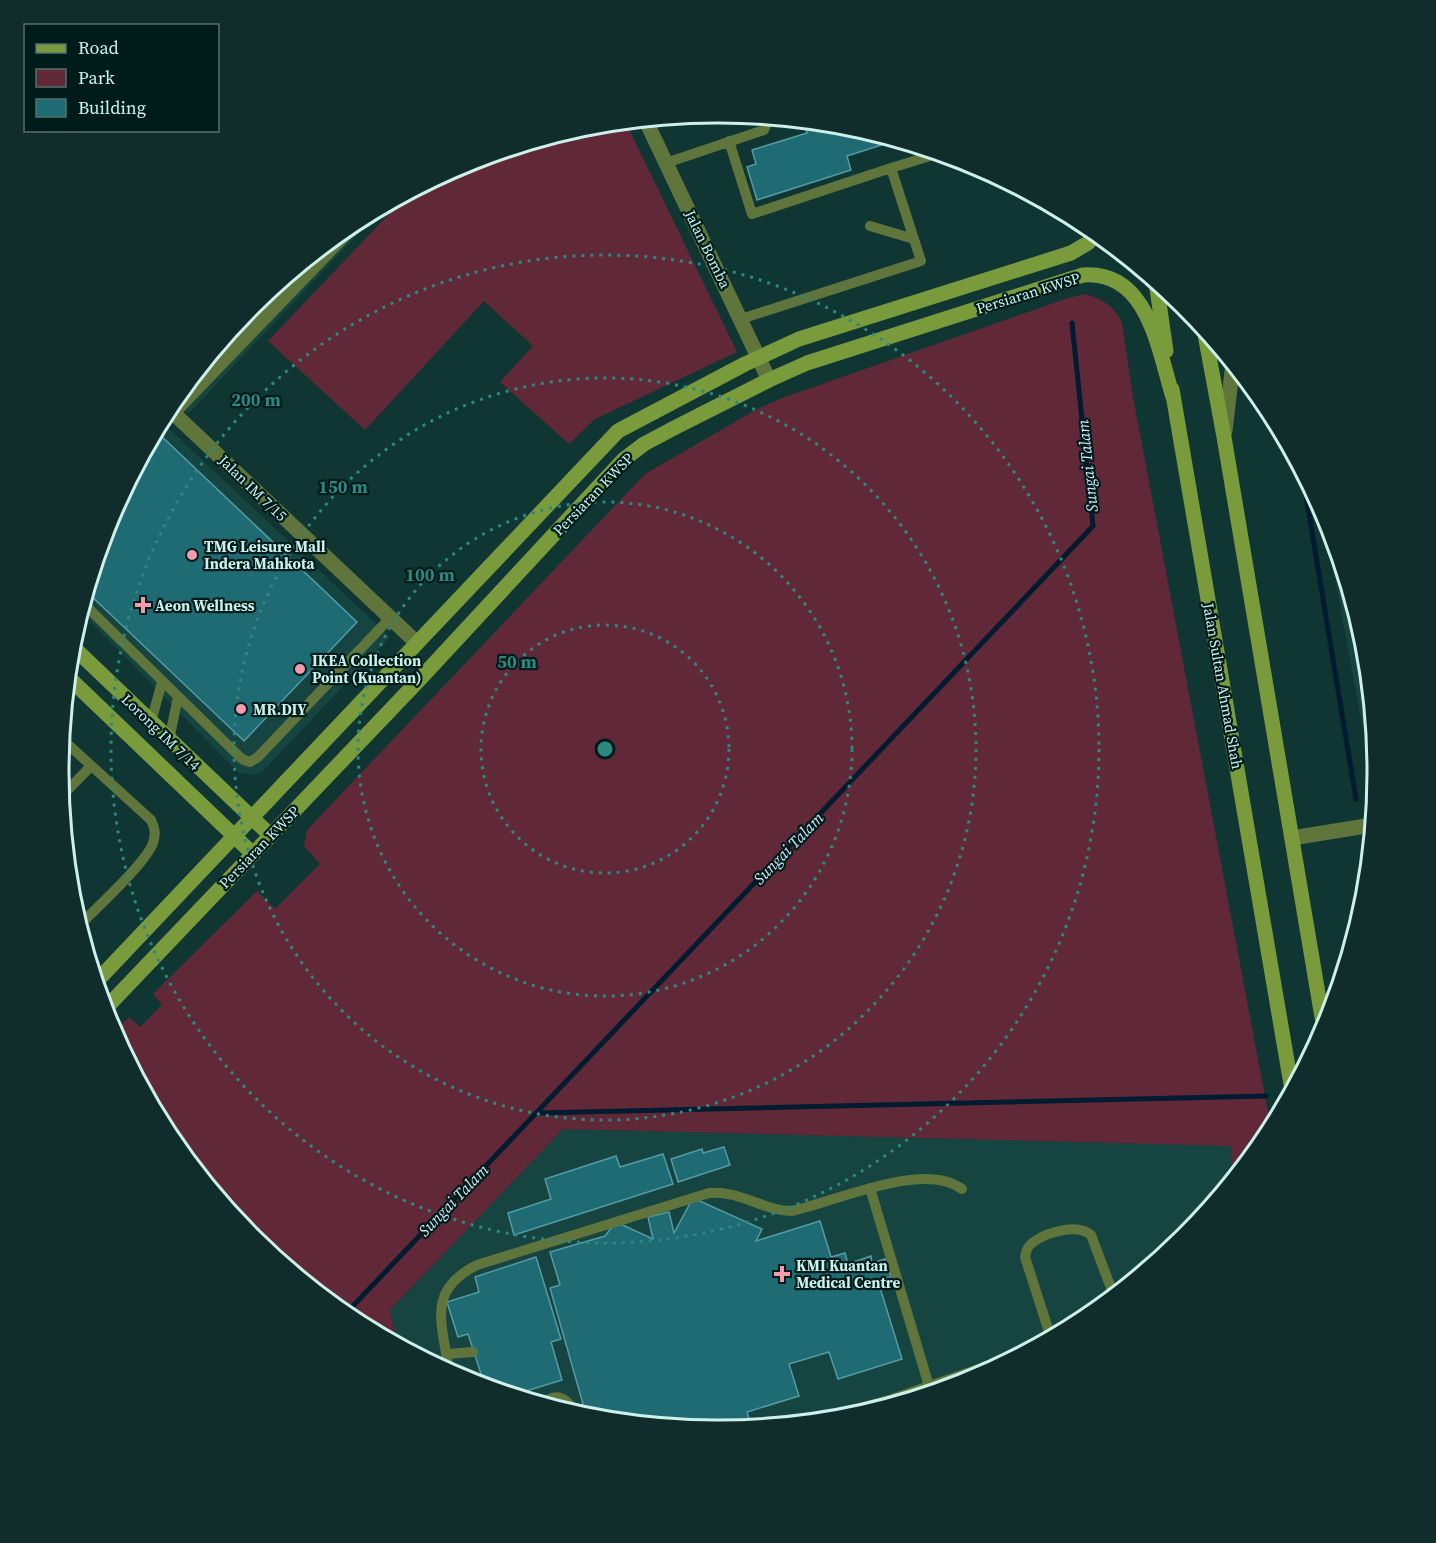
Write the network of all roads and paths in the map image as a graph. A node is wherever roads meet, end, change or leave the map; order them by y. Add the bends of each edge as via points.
1 (766, 125) edge
2 (649, 127) edge
3 (729, 141) junction
4 (927, 157) edge
5 (666, 163) junction
6 (891, 168) junction
7 (870, 226) dead end
8 (914, 238) junction
9 (1090, 240) edge
10 (312, 266) edge
11 (1158, 295) edge
12 (741, 319) junction
13 (1207, 345) edge
14 (759, 357) junction
15 (1232, 374) edge
16 (769, 380) junction
17 (200, 381) edge
18 (1173, 397) junction
19 (176, 415) edge
20 (1224, 437) junction
21 (90, 610) edge
22 (390, 618) junction
23 (417, 643) junction
24 (80, 653) edge
25 (399, 662) junction
26 (419, 680) junction
27 (162, 681) junction
28 (75, 684) edge
29 (178, 697) junction
30 (151, 722) junction
31 (169, 740) junction
32 (70, 746) edge
33 (91, 766) junction
34 (69, 788) edge
35 (252, 819) junction
36 (1365, 826) edge
37 (270, 835) junction
38 (235, 837) junction
39 (1292, 838) junction
40 (252, 854) junction
41 (86, 919) edge
42 (101, 972) edge
43 (111, 1002) edge
44 (1321, 1012) edge
45 (1290, 1078) edge
46 (870, 1188) junction
47 (962, 1189) dead end
48 (1111, 1288) edge
49 (1048, 1330) edge
50 (473, 1352) dead end
51 (447, 1354) junction
52 (448, 1361) edge
53 (929, 1386) edge
54 (551, 1398) edge
55 (570, 1403) edge

1 - 3 lane via 764,130
2 - 5 street, Jalan Bomba
3 - 5 lane
3 - 6 lane via 752,214
4 - 6 lane
5 - 12 street, Jalan Bomba
6 - 8 lane
7 - 8 lane
8 - 12 lane via 921,261
9 - 14 street, Persiaran KWSP via 1071,253 811,335
10 - 17 street
11 - 18 street, Jalan Sultan Ahmad Shah
12 - 14 street, Jalan Bomba
13 - 20 street
14 - 16 street, Jalan Bomba
14 - 23 street, Persiaran KWSP via 618,431
15 - 20 street
16 - 18 street, Persiaran KWSP via 845,350 1073,277 1094,274 1114,278 1139,303
16 - 26 street, Persiaran KWSP via 633,451
18 - 45 street, Jalan Sultan Ahmad Shah
19 - 22 street, Jalan IM 7/15
20 - 39 street
21 - 27 lane
22 - 23 street, Jalan IM 7/15
22 - 29 lane via 250,762 242,759
23 - 25 street, Persiaran KWSP
24 - 30 street, Lorong IM 7/14
25 - 26 street
25 - 35 street, Persiaran KWSP
26 - 37 street, Persiaran KWSP
27 - 29 lane
27 - 30 lane
28 - 38 street, Lorong IM 7/14
29 - 31 lane
30 - 31 street, Lorong IM 7/14
31 - 35 street, Lorong IM 7/14
32 - 33 lane
33 - 34 lane
33 - 41 lane via 151,820 155,835 146,856
35 - 37 street, Lorong IM 7/14
35 - 38 street, Persiaran KWSP
36 - 39 street
37 - 40 street, Persiaran KWSP
38 - 40 street, Lorong IM 7/14
38 - 42 street, Persiaran KWSP
39 - 44 street
40 - 43 street, Persiaran KWSP
46 - 47 lane via 913,1179 944,1180
46 - 51 lane via 792,1211 722,1191 709,1192 477,1265 456,1277 444,1294 441,1305
46 - 53 lane
48 - 49 lane via 1091,1235 1085,1230 1068,1229 1035,1240 1025,1257
50 - 51 lane
51 - 52 lane
54 - 55 lane via 559,1396

